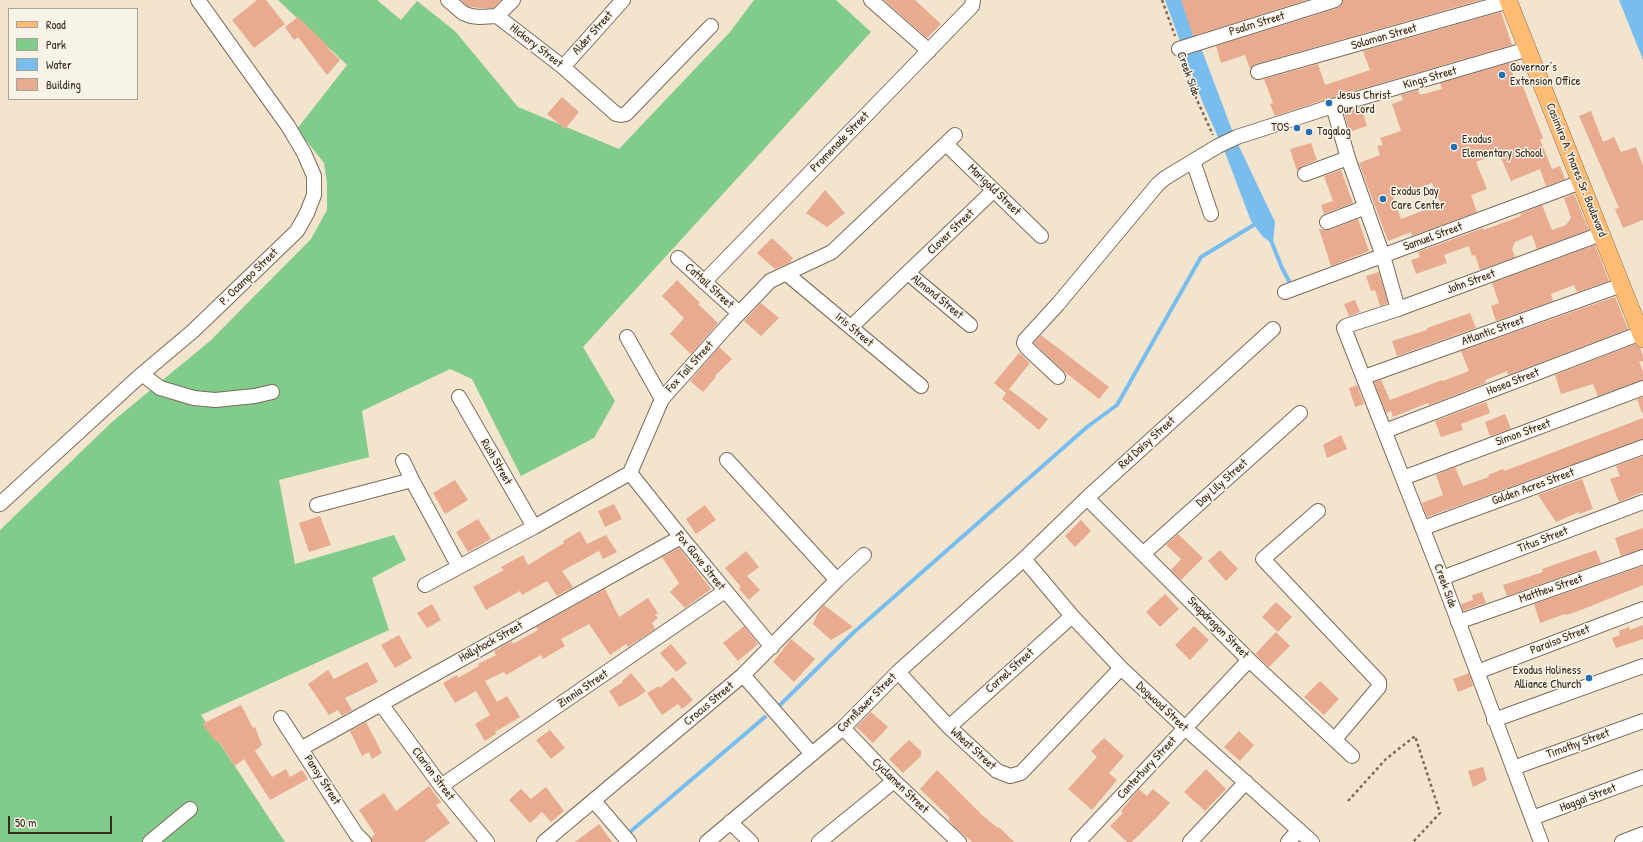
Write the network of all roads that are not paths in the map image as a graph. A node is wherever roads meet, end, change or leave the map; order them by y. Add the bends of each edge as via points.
1 (198, 0) edge
2 (448, 0) edge
3 (513, 0) edge
4 (623, 0) edge
5 (871, 0) edge
6 (973, 0) edge
7 (1335, 0) edge
8 (1509, 1) edge
9 (497, 16) junction
10 (711, 26) dead end
11 (1181, 48) road end
12 (1528, 50) junction
13 (929, 51) junction
14 (563, 67) junction
15 (1258, 72) dead end
16 (1333, 106) junction
17 (951, 140) joint
18 (1348, 158) junction
19 (1193, 161) junction
20 (1305, 174) dead end
21 (1581, 182) junction
22 (994, 190) junction
23 (1366, 207) junction
24 (1211, 214) dead end
25 (1327, 222) dead end
26 (1601, 234) junction
27 (1041, 236) dead end
28 (1383, 256) junction
29 (678, 258) dead end
30 (908, 273) junction
31 (787, 274) junction
32 (704, 282) junction
33 (1622, 285) junction
34 (1285, 292) dead end
35 (1398, 309) junction
36 (739, 313) junction
37 (970, 325) dead end
38 (851, 327) junction
39 (1273, 329) dead end
40 (1344, 331) joint
41 (1642, 336) edge
42 (627, 337) dead end
43 (142, 374) junction
44 (1058, 377) dead end
45 (1364, 378) junction
46 (921, 386) dead end
47 (1643, 388) edge
48 (272, 392) dead end
49 (459, 397) dead end
50 (662, 399) junction
51 (1300, 413) dead end
52 (1385, 431) junction
53 (1643, 447) edge
54 (727, 460) dead end
55 (403, 461) dead end
56 (630, 472) junction
57 (1403, 478) junction
58 (412, 480) junction
59 (1087, 498) junction
60 (1643, 502) edge
61 (0, 504) edge
62 (317, 505) dead end
63 (1318, 511) dead end
64 (534, 527) junction
65 (1423, 528) junction
66 (681, 537) junction
67 (1144, 553) junction
68 (864, 555) dead end
69 (1643, 557) edge
70 (1024, 559) junction
71 (459, 567) junction
72 (1442, 578) junction
73 (837, 580) junction
74 (426, 585) dead end
75 (725, 591) junction
76 (1643, 609) edge
77 (1072, 616) junction
78 (1458, 622) junction
79 (772, 648) junction
80 (1249, 660) junction
81 (1643, 666) edge
82 (1121, 668) junction
83 (898, 672) junction
84 (1476, 672) junction
85 (743, 675) junction
86 (381, 704) junction
87 (281, 718) dead end
88 (1494, 720) junction
89 (1643, 721) edge
90 (949, 727) junction
91 (843, 728) junction
92 (1185, 728) junction
93 (1335, 739) junction
94 (302, 748) junction
95 (812, 754) junction
96 (1352, 756) dead end
97 (1513, 768) junction
98 (1643, 777) edge
99 (894, 781) junction
100 (1246, 782) junction
101 (441, 786) junction
102 (594, 801) junction
103 (190, 809) dead end
104 (1532, 818) junction
105 (730, 822) junction
106 (1299, 830) junction
107 (1643, 834) edge
108 (150, 842) edge
109 (364, 842) edge
110 (487, 842) edge
111 (544, 842) edge
112 (629, 842) edge
113 (707, 842) edge
114 (751, 842) edge
115 (819, 842) edge
116 (959, 842) edge
117 (1078, 842) edge
118 (1190, 842) edge
119 (1288, 842) edge
120 (1312, 842) edge
121 (1541, 842) edge
122 (1622, 842) edge

1 - 43 street, P. Ocampo Street via 288,126 314,176 314,195 297,231 193,331
2 - 9 street, Hickory Street via 463,13 471,16
3 - 9 street
4 - 14 street, Alder Street
5 - 13 street
6 - 13 street, Promenade Street via 972,6
7 - 11 street, Psalm Street
8 - 12 main road, Casimiro A. Ynares Sr. Boulevard
8 - 15 street, Solomon Street
9 - 14 street, Hickory Street
10 - 14 street, Hickory Street via 626,114 616,114
12 - 16 street, Kings Street
12 - 21 main road, Casimiro A. Ynares Sr. Boulevard
13 - 32 street, Promenade Street
16 - 18 street
16 - 19 street, Kings Street via 1237,137
17 - 22 street, Marigold Street
17 - 31 street, Fox Tail Street via 832,252
18 - 20 street
18 - 23 street
19 - 24 street
19 - 44 street, Kings Street via 1158,184 1025,340 1027,348
21 - 26 main road, Casimiro A. Ynares Sr. Boulevard
21 - 28 street, Samuel Street
22 - 27 street, Marigold Street
22 - 30 street, Clover Street
23 - 25 street
23 - 28 street
26 - 33 main road, Casimiro A. Ynares Sr. Boulevard
26 - 35 street, John Street
28 - 34 street, Samuel Street
28 - 35 street
29 - 32 street, Cattail Street
30 - 37 street, Almond Street
30 - 38 street, Almond Street
31 - 36 street, Fox Tail Street via 770,281
31 - 38 street, Iris Street
32 - 36 street, Cattail Street
33 - 41 main road, Casimiro A. Ynares Sr. Boulevard
33 - 45 street, Atlantic Street
35 - 40 street, John Street via 1346,326
36 - 50 street, Fox Tail Street
38 - 46 street, Iris Street
39 - 59 street, Red Daisy Street
40 - 45 street, Creek Side
41 - 52 street, Hosea Street
42 - 50 street
43 - 48 street via 160,388 194,398 215,400
43 - 61 street, P. Ocampo Street
45 - 52 street, Creek Side
47 - 57 street, Simon Street
49 - 64 street, Rush Street
50 - 56 street, Fox Tail Street
51 - 67 street, Day Lily Street
52 - 57 street, Creek Side
53 - 65 street, Golden Acres Street
54 - 73 street
55 - 58 street
56 - 64 street
56 - 66 street, Fox Glove Street
57 - 65 street, Creek Side
58 - 62 street
58 - 71 street
59 - 67 street, Snapdragon Street
59 - 70 street, Red Daisy Street
60 - 72 street, Titus Street
63 - 93 street via 1263,559 1379,682 1379,687
64 - 71 street
65 - 72 street, Creek Side
66 - 75 street, Fox Glove Street
66 - 86 street, Hollyhock Street
67 - 80 street, Snapdragon Street
68 - 73 street, Crocus Street
69 - 78 street, Matthew Street
70 - 77 street, Dogwood Street
70 - 83 street, Cornflower Street
71 - 74 street
72 - 78 street, Creek Side
73 - 79 street, Crocus Street
75 - 79 street, Fox Glove Street
75 - 101 street, Zinnia Street
76 - 84 street, Paraiso Street
77 - 82 street, Dogwood Street
77 - 90 street, Cornel Street
78 - 84 street, Creek Side
79 - 85 street, Crocus Street
80 - 92 street, Canterbury Street
80 - 93 street, Snapdragon Street
81 - 88 street
82 - 90 street, Wheat Street via 1022,773 1010,776 997,771
82 - 92 street, Dogwood Street
83 - 90 street, Wheat Street
83 - 91 street, Cornflower Street
84 - 88 street, Creek Side
85 - 95 street
85 - 102 street, Crocus Street
86 - 94 street, Hollyhock Street
86 - 101 street, Clarion Street
87 - 94 street, Pansy Street
88 - 97 street, Creek Side
89 - 97 street, Timothy Street
91 - 95 street, Cornflower Street
91 - 99 street, Cyclamen Street
92 - 100 street, Dogwood Street
92 - 117 street, Canterbury Street
93 - 96 street, Snapdragon Street
94 - 109 street, Pansy Street via 356,834
95 - 105 street, Cornflower Street
97 - 104 street, Creek Side
98 - 104 street, Haggai Street
99 - 115 street
99 - 116 street, Cyclamen Street
100 - 106 street, Dogwood Street
100 - 118 street
101 - 110 street, Clarion Street
102 - 111 street, Crocus Street
102 - 112 street
103 - 108 street
104 - 121 street, Creek Side
105 - 113 street, Cornflower Street
105 - 114 street
106 - 119 street
106 - 120 street, Dogwood Street
107 - 122 street

